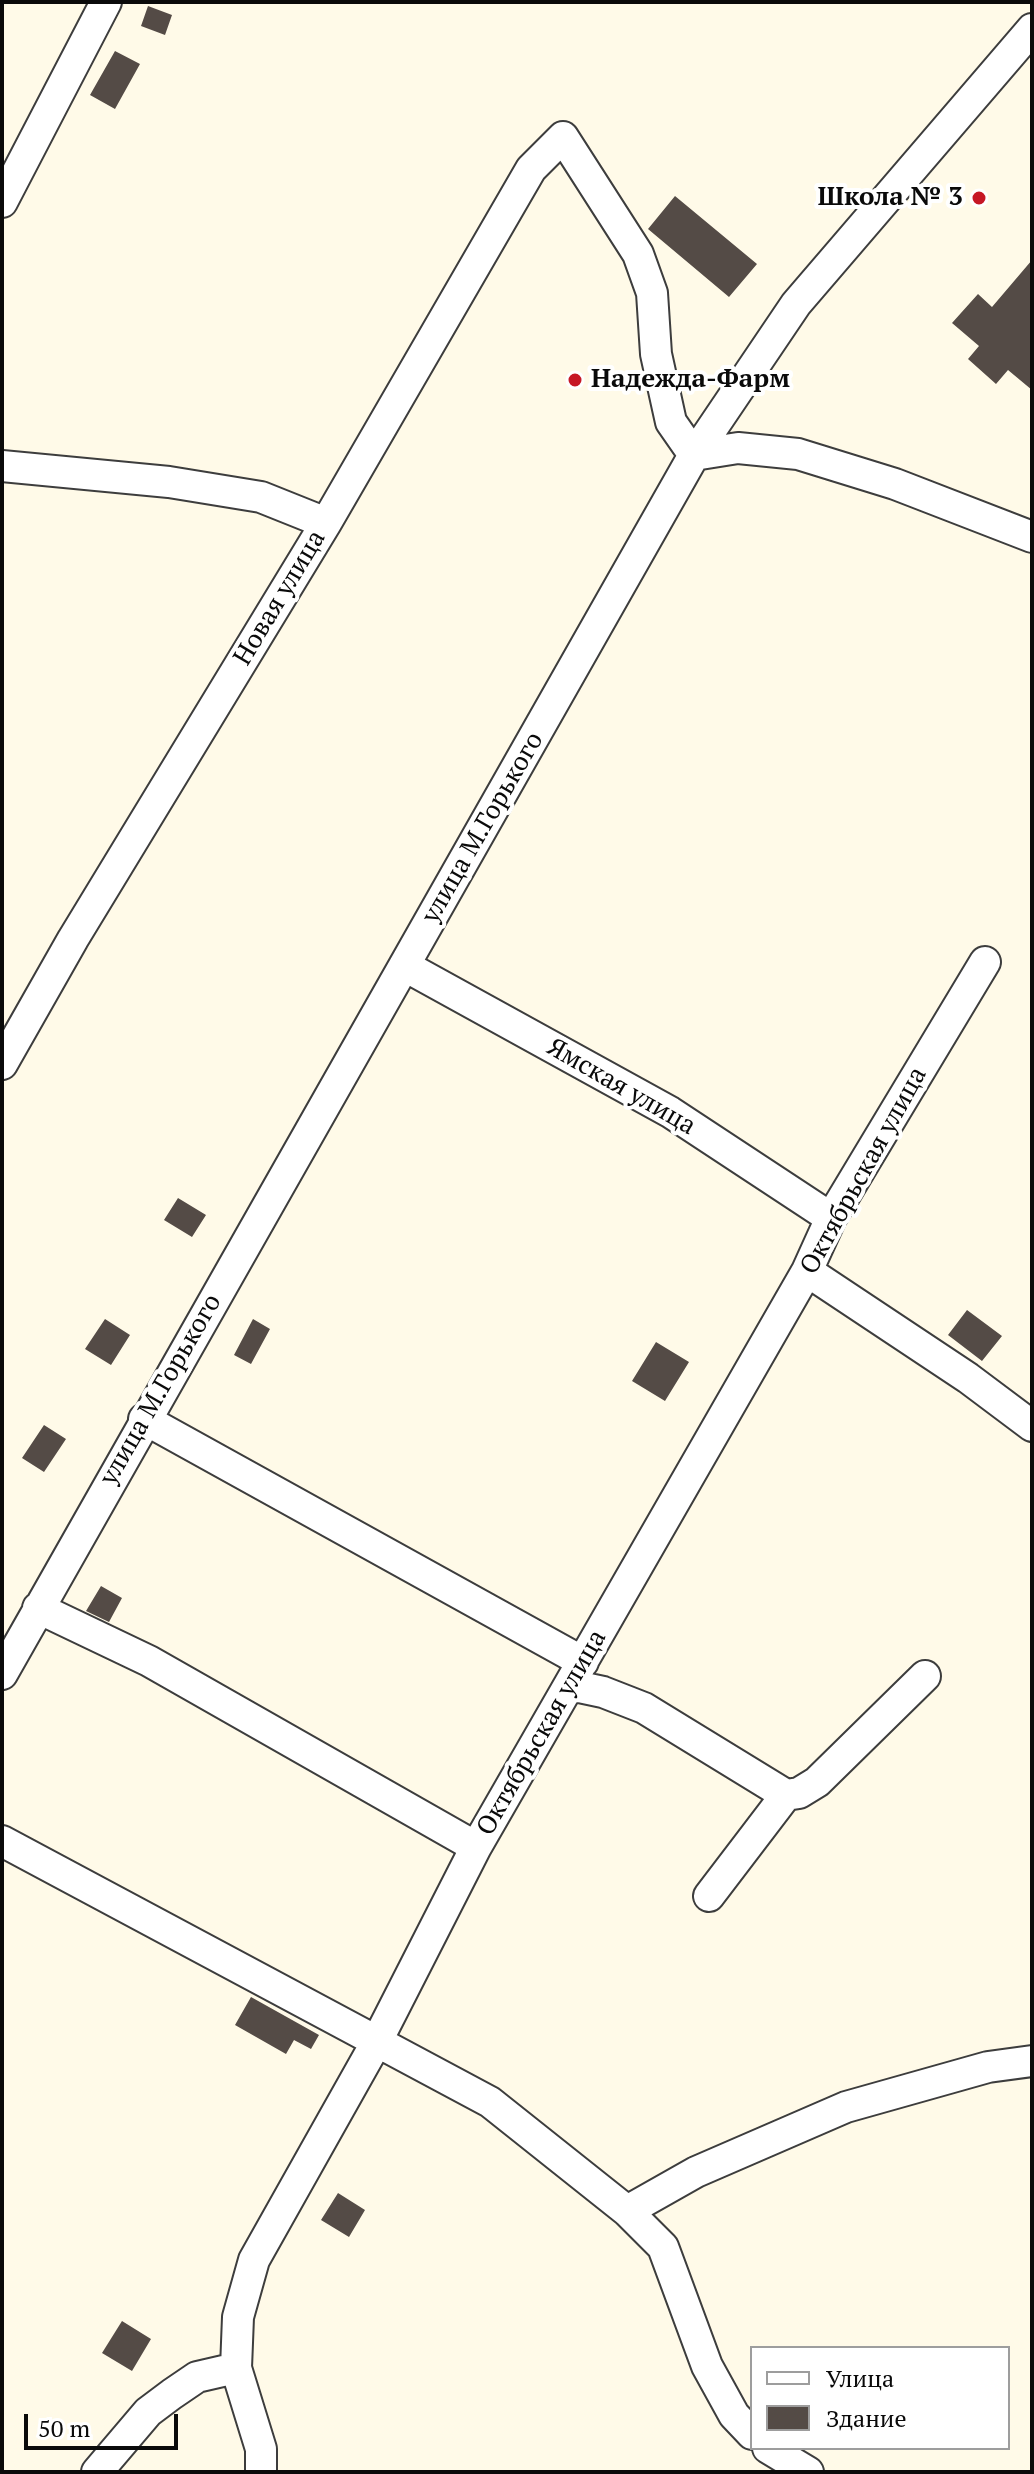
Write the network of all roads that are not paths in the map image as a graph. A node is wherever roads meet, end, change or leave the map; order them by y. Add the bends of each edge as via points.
1 (106, 2) edge
2 (1032, 29) edge
3 (2, 202) edge
4 (694, 455) junction
5 (2, 466) edge
6 (326, 523) junction
7 (1032, 537) edge
8 (985, 962) dead end
9 (405, 966) junction
10 (2, 1064) edge
11 (831, 1218) junction
12 (807, 1271) junction
13 (144, 1419) junction
14 (1032, 1426) edge
15 (38, 1608) junction
16 (577, 1673) junction
17 (2, 1674) edge
18 (925, 1676) dead end
19 (786, 1795) junction
20 (2, 1841) edge
21 (476, 1847) junction
22 (709, 1896) dead end
23 (376, 2043) junction
24 (1032, 2061) edge
25 (627, 2211) junction
26 (236, 2368) junction
27 (750, 2432) edge
28 (771, 2450) edge
29 (97, 2472) edge
30 (261, 2472) edge
31 (808, 2472) edge

1 - 3 street
2 - 4 street, улица М.Горького via 796,304
4 - 6 street, Новая улица via 671,422 656,354 652,293 638,254 563,137 531,169
4 - 7 street via 738,448 798,454 895,484
4 - 9 street, улица М.Горького
5 - 6 street via 261,497
6 - 10 street, Новая улица
8 - 11 street, Октябрьская улица
9 - 11 street, Ямская улица via 670,1112
9 - 13 street, улица М.Горького
11 - 12 street, Октябрьская улица
12 - 14 street
12 - 16 street, Октябрьская улица
13 - 15 street, улица М.Горького
13 - 16 street
15 - 17 street, улица М.Горького
15 - 21 street via 149,1661
16 - 19 street
16 - 21 street, Октябрьская улица
18 - 19 street via 817,1782
19 - 22 street
20 - 23 street
21 - 23 street, Октябрьская улица
23 - 25 street via 490,2102
23 - 26 street, Октябрьская улица via 254,2260 238,2317
24 - 25 street via 988,2067 846,2107 710,2165
25 - 27 street via 667,2254 707,2366 734,2415
26 - 29 street via 197,2377 172,2394 148,2412
26 - 30 street, Октябрьская улица via 261,2449
28 - 31 street

